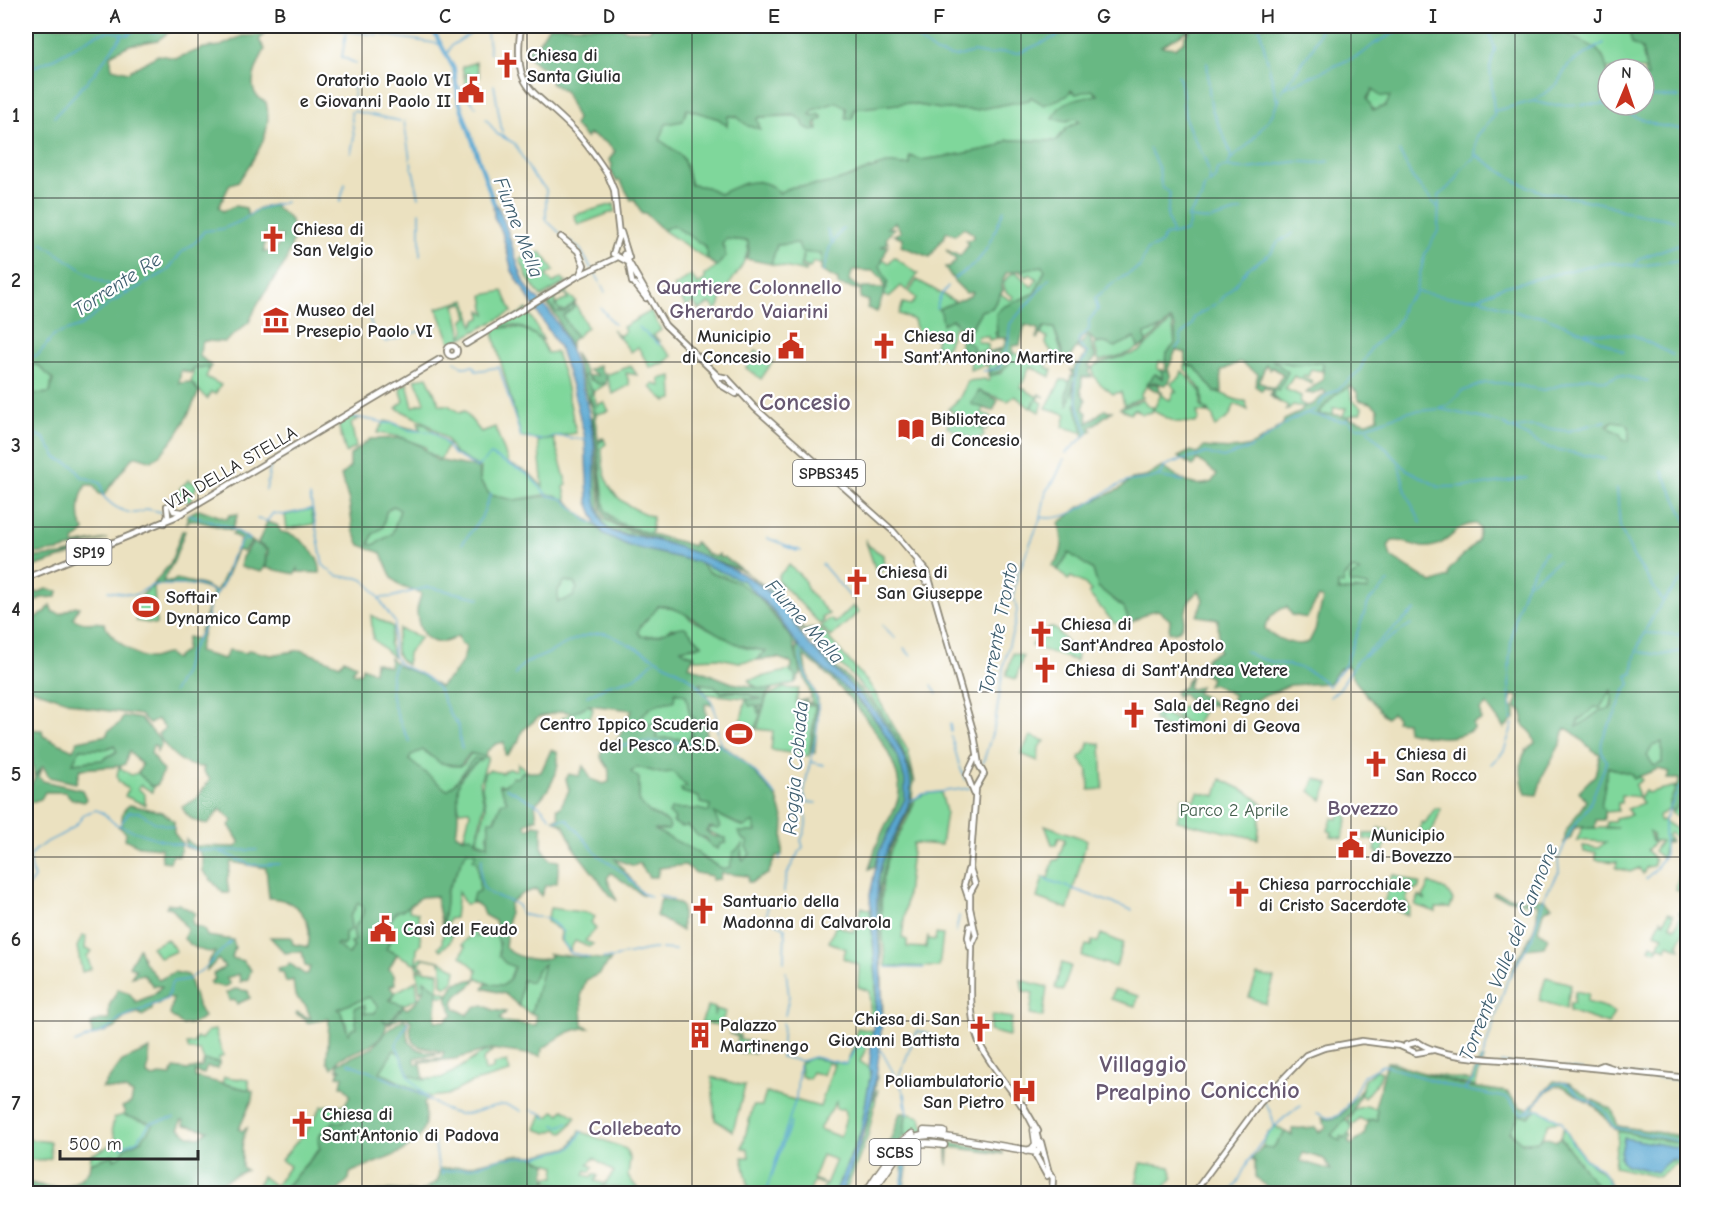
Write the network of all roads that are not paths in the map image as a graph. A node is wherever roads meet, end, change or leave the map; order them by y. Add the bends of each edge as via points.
1 (521, 26) edge
2 (620, 230) junction
3 (561, 237) dead end
4 (614, 250) junction
5 (621, 255) junction
6 (606, 261) junction
7 (631, 266) junction
8 (593, 268) junction
9 (575, 278) junction
10 (646, 298) junction
11 (725, 383) junction
12 (187, 511) junction
13 (164, 523) junction
14 (924, 573) junction
15 (26, 579) edge
16 (972, 767) junction
17 (980, 768) junction
18 (971, 781) junction
19 (980, 781) junction
20 (969, 880) junction
21 (966, 888) junction
22 (974, 888) junction
23 (972, 937) junction
24 (1412, 1047) junction
25 (1421, 1048) junction
26 (1688, 1078) edge
27 (1010, 1090) junction
28 (1034, 1130) junction
29 (944, 1138) junction
30 (1041, 1139) junction
31 (1005, 1148) junction
32 (1040, 1155) junction
33 (1049, 1177) junction
34 (867, 1194) edge
35 (1051, 1194) edge
36 (1193, 1194) edge

1 - 2 main road, SPBS345 via 518,61 528,89 574,129 606,171 616,188
2 - 4 main road, SPBS345
2 - 5 main road, SPBS345
2 - 7 main road, SPBS345
2 - 8 main road, SP19 via 609,255
3 - 9 main road via 578,251 584,263
4 - 5 main road, SPBS345
4 - 5 main road
4 - 6 main road, VIA DELLA STELLA / SP19
5 - 6 main road, VIA DELLA STELLA / SP19
5 - 7 main road, SPBS345
6 - 8 main road, VIA DELLA STELLA / SP19
7 - 10 main road, SPBS345
7 - 10 main road via 628,274
7 - 11 main road, SPBS345 via 665,325
8 - 9 main road, VIA DELLA STELLA / SP19
9 - 12 main road, VIA DELLA STELLA / SP19 via 466,344 456,349 450,347 440,359
10 - 11 main road, SPBS345 via 670,334
11 - 14 main road, SPBS345 via 893,532
12 - 13 main road, VIA DELLA STELLA / SP19
12 - 13 main road via 176,513 169,504
13 - 15 main road, VIA DELLA STELLA / SP19
14 - 16 main road, SPBS345 via 971,733 975,757
14 - 17 main road, SPBS345 via 974,734
16 - 17 main road
16 - 18 main road, SPBS345 via 968,773
17 - 19 main road, SPBS345 via 984,774
18 - 19 main road
18 - 20 main road, SPBS345 via 974,796
19 - 20 main road, SPBS345
20 - 21 main road, SPBS345
20 - 22 main road, SPBS345 via 975,883
21 - 22 main road
21 - 23 main road, SPBS345
22 - 23 main road, SPBS345 via 970,892
23 - 27 main road, SPBS345 via 972,1001 978,1041 988,1062
24 - 25 main road via 1416,1042
24 - 25 main road via 1416,1053
24 - 36 main road via 1351,1042 1302,1058 1252,1113
25 - 26 main road
27 - 28 main road
27 - 30 main road via 1030,1115
28 - 31 highway, SCBS via 1037,1142 1032,1149
28 - 32 main road
29 - 31 highway, SCBS
29 - 32 highway, SCBS
29 - 34 highway via 906,1147
29 - 34 highway, SCBS via 922,1135 905,1142
30 - 32 main road
30 - 33 main road via 1048,1153
31 - 32 highway, SCBS
32 - 33 main road
33 - 35 main road

